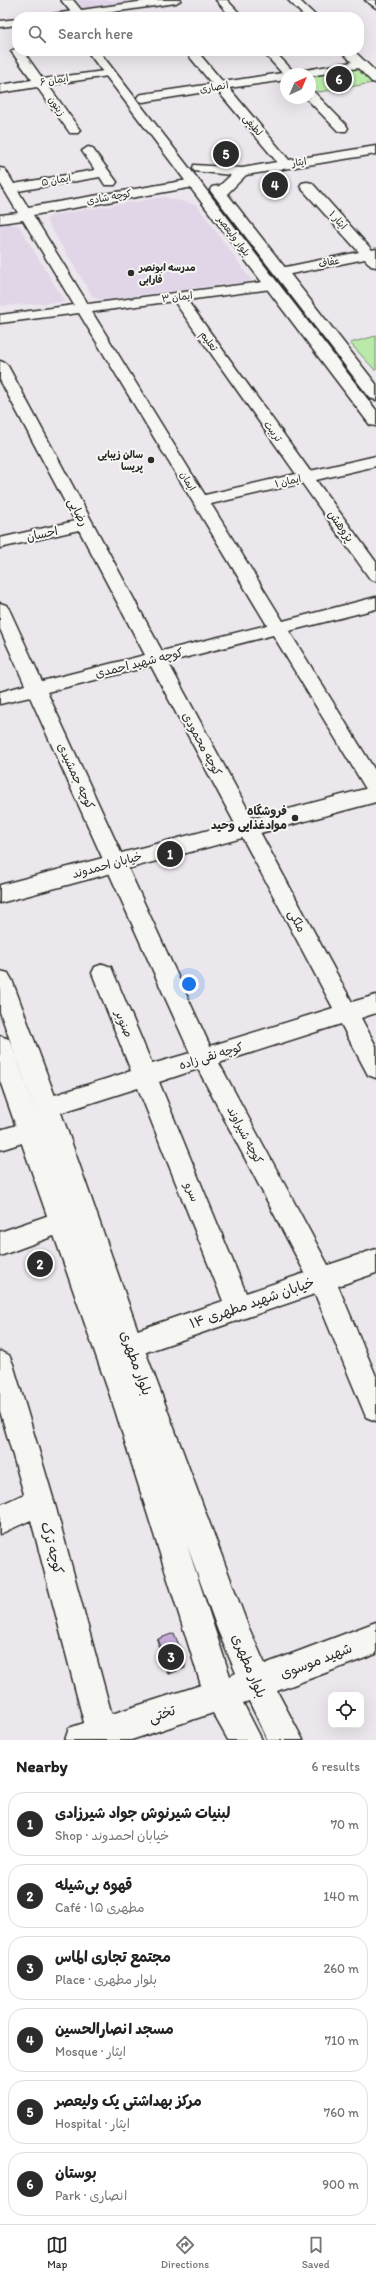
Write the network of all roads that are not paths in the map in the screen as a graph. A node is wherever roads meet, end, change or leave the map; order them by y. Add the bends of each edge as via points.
1 (54, 0) edge
2 (66, 0) edge
3 (176, 0) edge
4 (221, 0) edge
5 (293, 0) edge
6 (370, 0) edge
7 (376, 5) edge
8 (152, 6) edge
9 (68, 12) edge
10 (71, 12) edge
11 (105, 12) edge
12 (232, 12) edge
13 (306, 12) edge
14 (12, 23) edge
15 (0, 24) edge
16 (21, 56) edge
17 (97, 56) edge
18 (111, 56) edge
19 (195, 56) edge
20 (273, 56) edge
21 (352, 56) edge
22 (361, 64) junction
23 (284, 68) edge
24 (316, 71) edge
25 (108, 72) junction
26 (280, 77) edge
27 (376, 79) edge
28 (40, 82) junction
29 (220, 86) junction
30 (0, 89) edge
31 (143, 98) junction
32 (316, 101) edge
33 (342, 128) dead end
34 (74, 130) dead end
35 (376, 150) edge
36 (88, 151) dead end
37 (286, 165) junction
38 (199, 168) junction
39 (0, 172) edge
40 (103, 172) junction
41 (242, 172) junction
42 (194, 183) junction
43 (307, 186) dead end
44 (10, 189) junction
45 (220, 193) junction
46 (119, 196) junction
47 (26, 214) junction
48 (0, 219) edge
49 (374, 257) edge
50 (281, 272) junction
51 (271, 285) junction
52 (178, 297) junction
53 (84, 309) junction
54 (0, 319) edge
55 (0, 366) edge
56 (240, 385) joint
57 (376, 395) edge
58 (376, 420) edge
59 (376, 461) edge
60 (307, 477) junction
61 (200, 501) junction
62 (85, 524) junction
63 (0, 543) edge
64 (376, 575) edge
65 (376, 603) edge
66 (0, 609) edge
67 (278, 628) junction
68 (157, 658) junction
69 (37, 689) junction
70 (0, 698) edge
71 (376, 789) edge
72 (376, 794) edge
73 (248, 829) junction
74 (116, 862) junction
75 (0, 894) edge
76 (103, 973) dead end
77 (0, 980) edge
78 (376, 1004) edge
79 (347, 1013) junction
80 (204, 1058) junction
81 (2, 1060) edge
82 (376, 1068) edge
83 (145, 1076) junction
84 (46, 1107) junction
85 (30, 1131) junction
86 (0, 1140) edge
87 (61, 1222) junction
88 (0, 1244) edge
89 (376, 1261) edge
90 (322, 1279) junction
91 (239, 1308) junction
92 (129, 1345) junction
93 (0, 1364) edge
94 (376, 1408) edge
95 (40, 1501) junction
96 (0, 1520) edge
97 (376, 1638) edge
98 (256, 1683) junction
99 (220, 1694) junction
100 (91, 1737) edge
101 (246, 1740) edge
102 (287, 1740) edge

1 - 9 main road
2 - 10 main road
3 - 8 street
4 - 12 street
5 - 13 street
6 - 7 street
8 - 11 street
14 - 15 street
16 - 28 street, زیتون
17 - 25 main road, بلوار ولیعصر
18 - 31 main road, بلوار ولیعصر
19 - 29 street, لطیفی
20 - 23 street
21 - 22 street
22 - 24 street
22 - 27 street
25 - 28 street, ایمان ۶
25 - 42 main road, بلوار ولیعصر
26 - 29 street, انصاری
28 - 30 street, ایمان ۶
28 - 34 street, زیتون
29 - 31 street, انصاری
29 - 37 street, لطیفی
31 - 38 main road, بلوار ولیعصر
32 - 33 street
35 - 37 street, ایثار
36 - 40 street
37 - 41 street, ایثار
38 - 41 street, ایثار
38 - 45 main road, بلوار ولیعصر
39 - 44 street, ایمان
40 - 44 street, ایمان ۵
40 - 46 street
41 - 45 street
42 - 46 street, کوچه شادی
42 - 51 main road, بلوار ولیعصر
43 - 49 street, ایثار ۱
44 - 47 street, ایمان
45 - 50 main road, بلوار ولیعصر
46 - 47 street, کوچه شادی
47 - 48 street, کوچه شادی
47 - 53 street, ایمان
49 - 50 street, عفاف
50 - 51 main road
50 - 57 main road, بلوار ولیعصر
51 - 52 street, ایمان ۳
51 - 58 main road, بلوار ولیعصر
52 - 53 street, ایمان ۳
52 - 56 street, تعلیم
53 - 54 street, ایمان ۳
53 - 61 street, ایمان
55 - 62 street, رضایی
56 - 60 street, تربیت
59 - 60 street, ایمان ۱
60 - 61 street, ایمان ۱
60 - 64 street, پژوهش
61 - 67 street, ایمان
62 - 63 street, احسان
62 - 68 street, رضایی
65 - 67 street, کوچه شهید احمدی
66 - 69 street, کوچه جمشیدی
67 - 68 street, کوچه شهید احمدی
67 - 71 street, ایمان
68 - 69 street, کوچه شهید احمدی
68 - 73 street, کوچه محمودی
69 - 70 street, کوچه شهید احمدی
69 - 74 street, کوچه جمشیدی
72 - 73 main road, خیابان احمدوند
73 - 74 main road, خیابان احمدوند
73 - 79 street, ملکی
74 - 75 main road, خیابان احمدوند
74 - 80 street, کوچه شیراوند
76 - 83 street, صنوبر
77 - 84 main road, بلوار مطهری
78 - 79 street, کوچه نقی زاده
79 - 80 street, کوچه نقی زاده
79 - 82 street, ملکی
80 - 83 street, کوچه نقی زاده
80 - 90 street, کوچه شیراوند
81 - 85 main road, بلوار مطهری
83 - 84 street, کوچه نقی زاده
83 - 91 street, سرو
84 - 92 main road, بلوار مطهری
85 - 86 street
85 - 87 main road, بلوار مطهری
87 - 88 street
87 - 99 main road, بلوار مطهری via 129,1410
89 - 90 street, خیابان شهید مطهری ۱۴
90 - 91 street, خیابان شهید مطهری ۱۴
90 - 94 street, کوچه شیراوند
91 - 92 street, خیابان شهید مطهری ۱۴
92 - 98 main road, بلوار مطهری via 234,1631
93 - 95 street, کوچه ترک
95 - 96 street
95 - 100 street, کوچه ترک
97 - 98 main road, شهید موسوی
98 - 99 main road, شهید موسوی
98 - 102 main road, بلوار مطهری
99 - 100 main road, تختی
99 - 101 main road, بلوار مطهری

